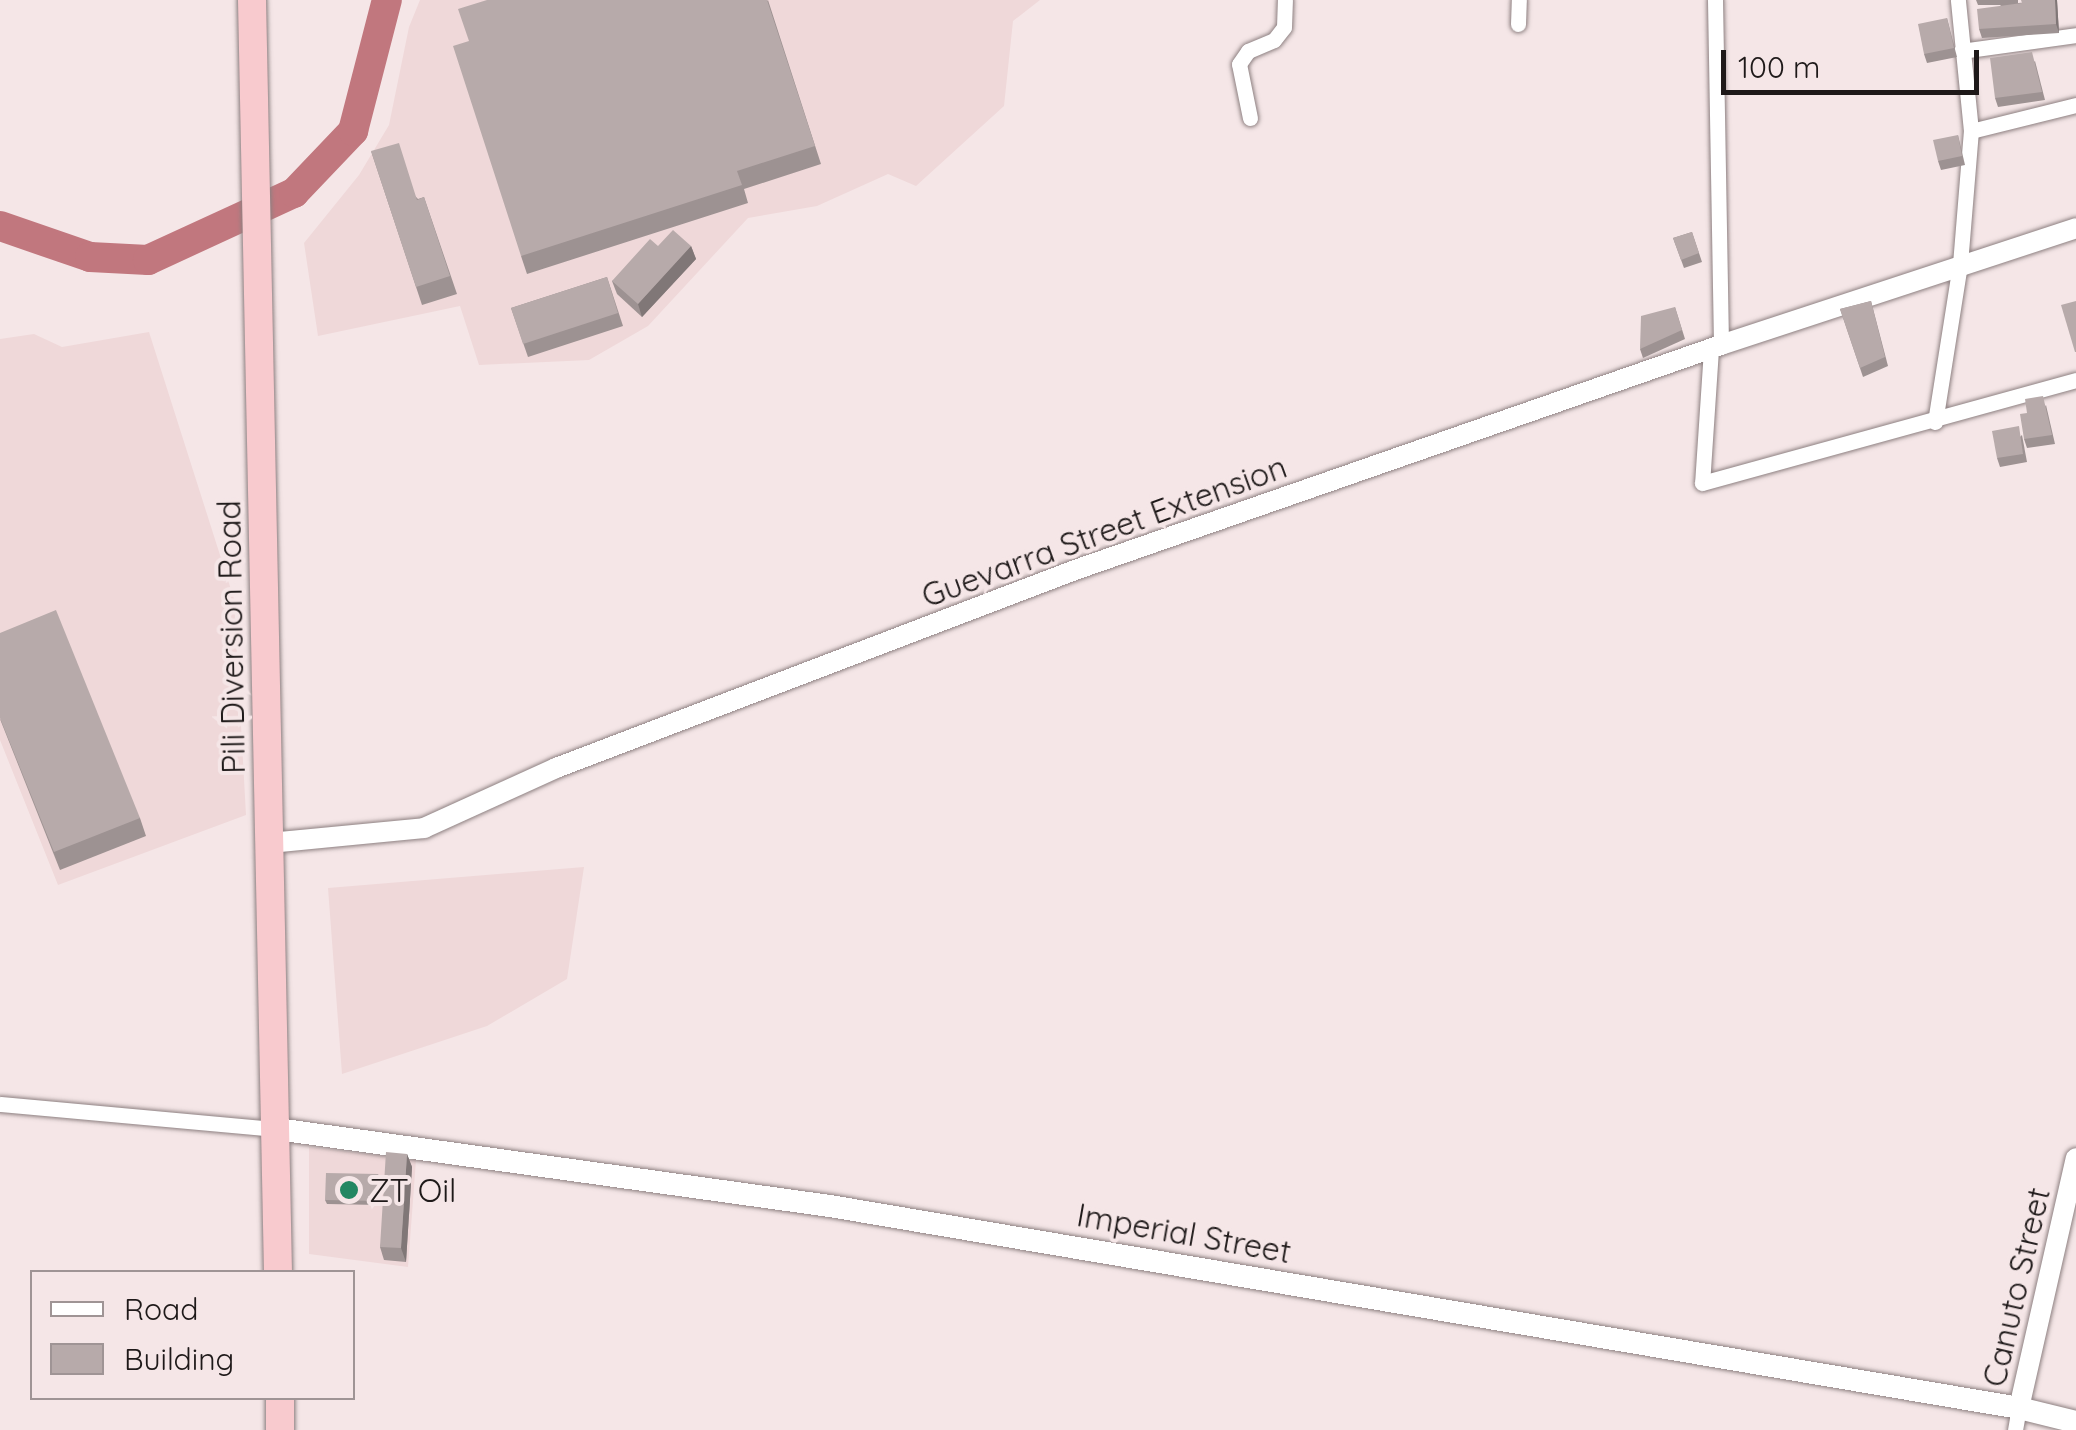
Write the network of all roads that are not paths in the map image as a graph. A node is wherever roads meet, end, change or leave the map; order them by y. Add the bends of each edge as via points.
1 (252, 0) edge
2 (1285, 0) edge
3 (1519, 0) edge
4 (1714, 0) edge
5 (1958, 0) edge
6 (1518, 24) dead end
7 (2076, 35) edge
8 (1961, 51) junction
9 (2076, 105) edge
10 (1250, 118) dead end
11 (1971, 130) junction
12 (2076, 228) edge
13 (1960, 264) junction
14 (1716, 347) junction
15 (2076, 380) edge
16 (1934, 422) junction
17 (269, 843) junction
18 (0, 1104) edge
19 (277, 1129) junction
20 (2075, 1162) edge
21 (278, 1270) edge
22 (280, 1400) edge
23 (2017, 1419) edge
24 (2076, 1422) edge
25 (280, 1430) edge

1 - 17 highway, Pili Diversion Road
2 - 10 street via 1284,27 1239,64
3 - 6 street
4 - 14 street
5 - 8 street
7 - 8 street
8 - 11 street
9 - 11 street
11 - 13 street
12 - 13 street, Guevarra Street Extension
13 - 14 street, Guevarra Street Extension
13 - 16 street
14 - 16 street via 1702,483
14 - 17 street, Guevarra Street Extension via 1074,570 556,768 424,828
15 - 16 street
17 - 19 highway, Pili Diversion Road
18 - 19 street
19 - 21 highway, Pili Diversion Road
19 - 23 main road, Imperial Street via 830,1206
20 - 23 street, Canuto Street
22 - 25 highway
23 - 24 main road, Imperial Street

